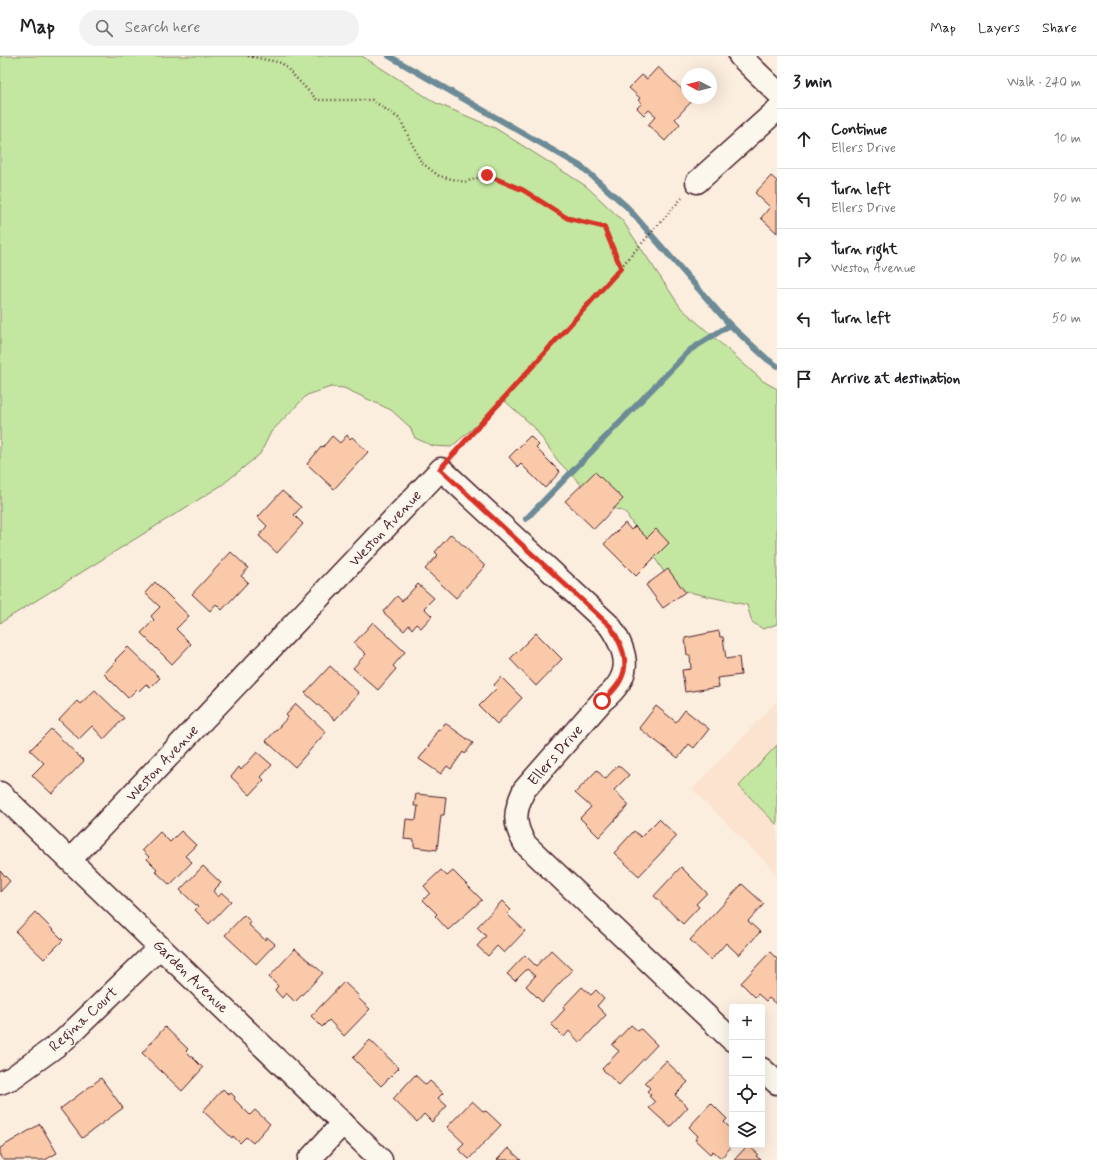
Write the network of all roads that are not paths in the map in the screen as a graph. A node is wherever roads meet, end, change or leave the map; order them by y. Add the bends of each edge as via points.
1 (740, 56) edge
2 (777, 92) edge
3 (777, 110) edge
4 (692, 188) road end
5 (440, 469) joint
6 (0, 793) edge
7 (70, 860) junction
8 (160, 947) junction
9 (729, 1037) edge
10 (765, 1072) edge
11 (0, 1083) edge
12 (777, 1083) edge
13 (343, 1123) junction
14 (309, 1160) edge
15 (381, 1160) edge

1 - 2 street
3 - 4 street
5 - 7 street, Weston Avenue
5 - 9 street, Ellers Drive via 610,626 624,652 625,666 614,692 602,701 524,790 515,818 518,832 525,844
6 - 7 street, Garden Avenue
7 - 8 street, Garden Avenue
8 - 11 street, Regina Court via 63,1041 12,1078
8 - 13 street, Garden Avenue
10 - 12 street
13 - 14 street
13 - 15 street, Garden Avenue

